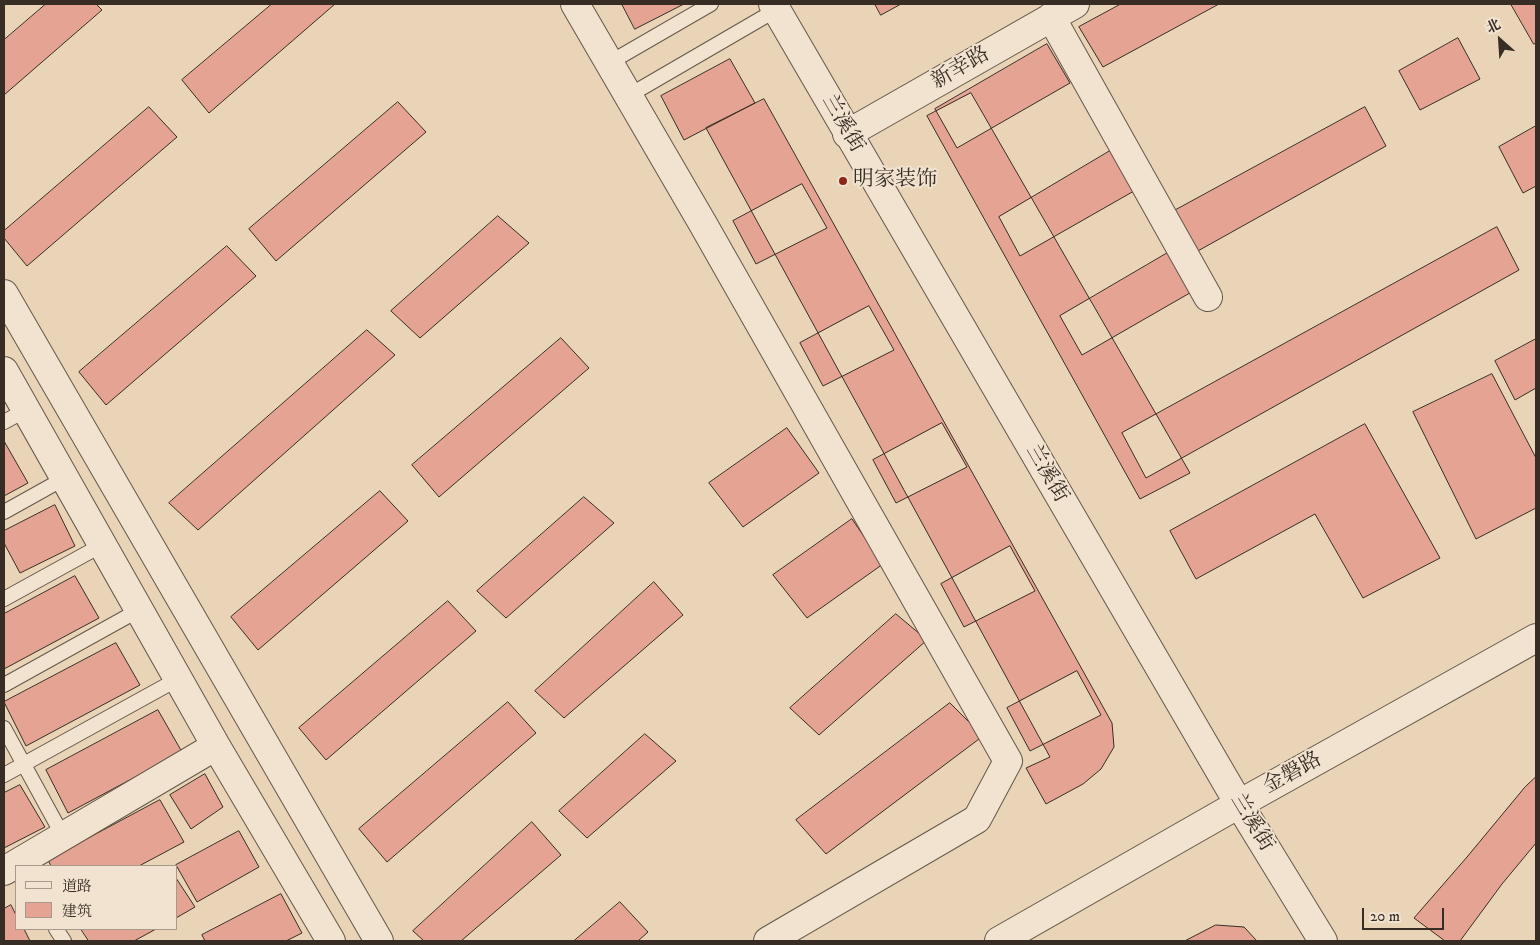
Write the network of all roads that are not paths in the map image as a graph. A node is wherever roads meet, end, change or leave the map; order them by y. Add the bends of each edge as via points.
1 (575, 4) edge
2 (711, 4) edge
3 (1075, 4) edge
4 (774, 7) edge
5 (1051, 17) junction
6 (609, 62) junction
7 (628, 96) junction
8 (847, 134) junction
9 (4, 294) edge
10 (1208, 297) dead end
11 (4, 370) edge
12 (15, 416) edge
13 (65, 478) junction
14 (4, 512) edge
15 (102, 545) junction
16 (4, 599) edge
17 (139, 610) junction
18 (1536, 638) edge
19 (178, 679) junction
20 (4, 685) edge
21 (4, 728) edge
22 (216, 746) junction
23 (24, 764) junction
24 (4, 775) edge
25 (1239, 804) junction
26 (64, 836) junction
27 (16, 865) edge
28 (57, 930) edge
29 (64, 941) edge
30 (331, 941) edge
31 (379, 941) edge
32 (768, 941) edge
33 (998, 941) edge
34 (1323, 941) edge

1 - 6 street
2 - 6 lane
3 - 5 street, 新幸路
4 - 7 lane
4 - 8 street, 兰溪街
5 - 8 street, 新幸路
5 - 10 street
6 - 7 street
7 - 32 street via 1008,761 977,819
8 - 25 street, 兰溪街
9 - 31 street
11 - 12 street
12 - 13 street
13 - 14 lane
13 - 15 street
15 - 16 lane
15 - 17 street
17 - 19 street
17 - 20 lane
18 - 25 street, 金磐路
19 - 22 street
19 - 23 lane
21 - 23 lane
22 - 26 street
22 - 30 street
23 - 24 lane
23 - 26 lane
25 - 33 street, 金磐路
25 - 34 street, 兰溪街
26 - 27 street
28 - 29 lane

